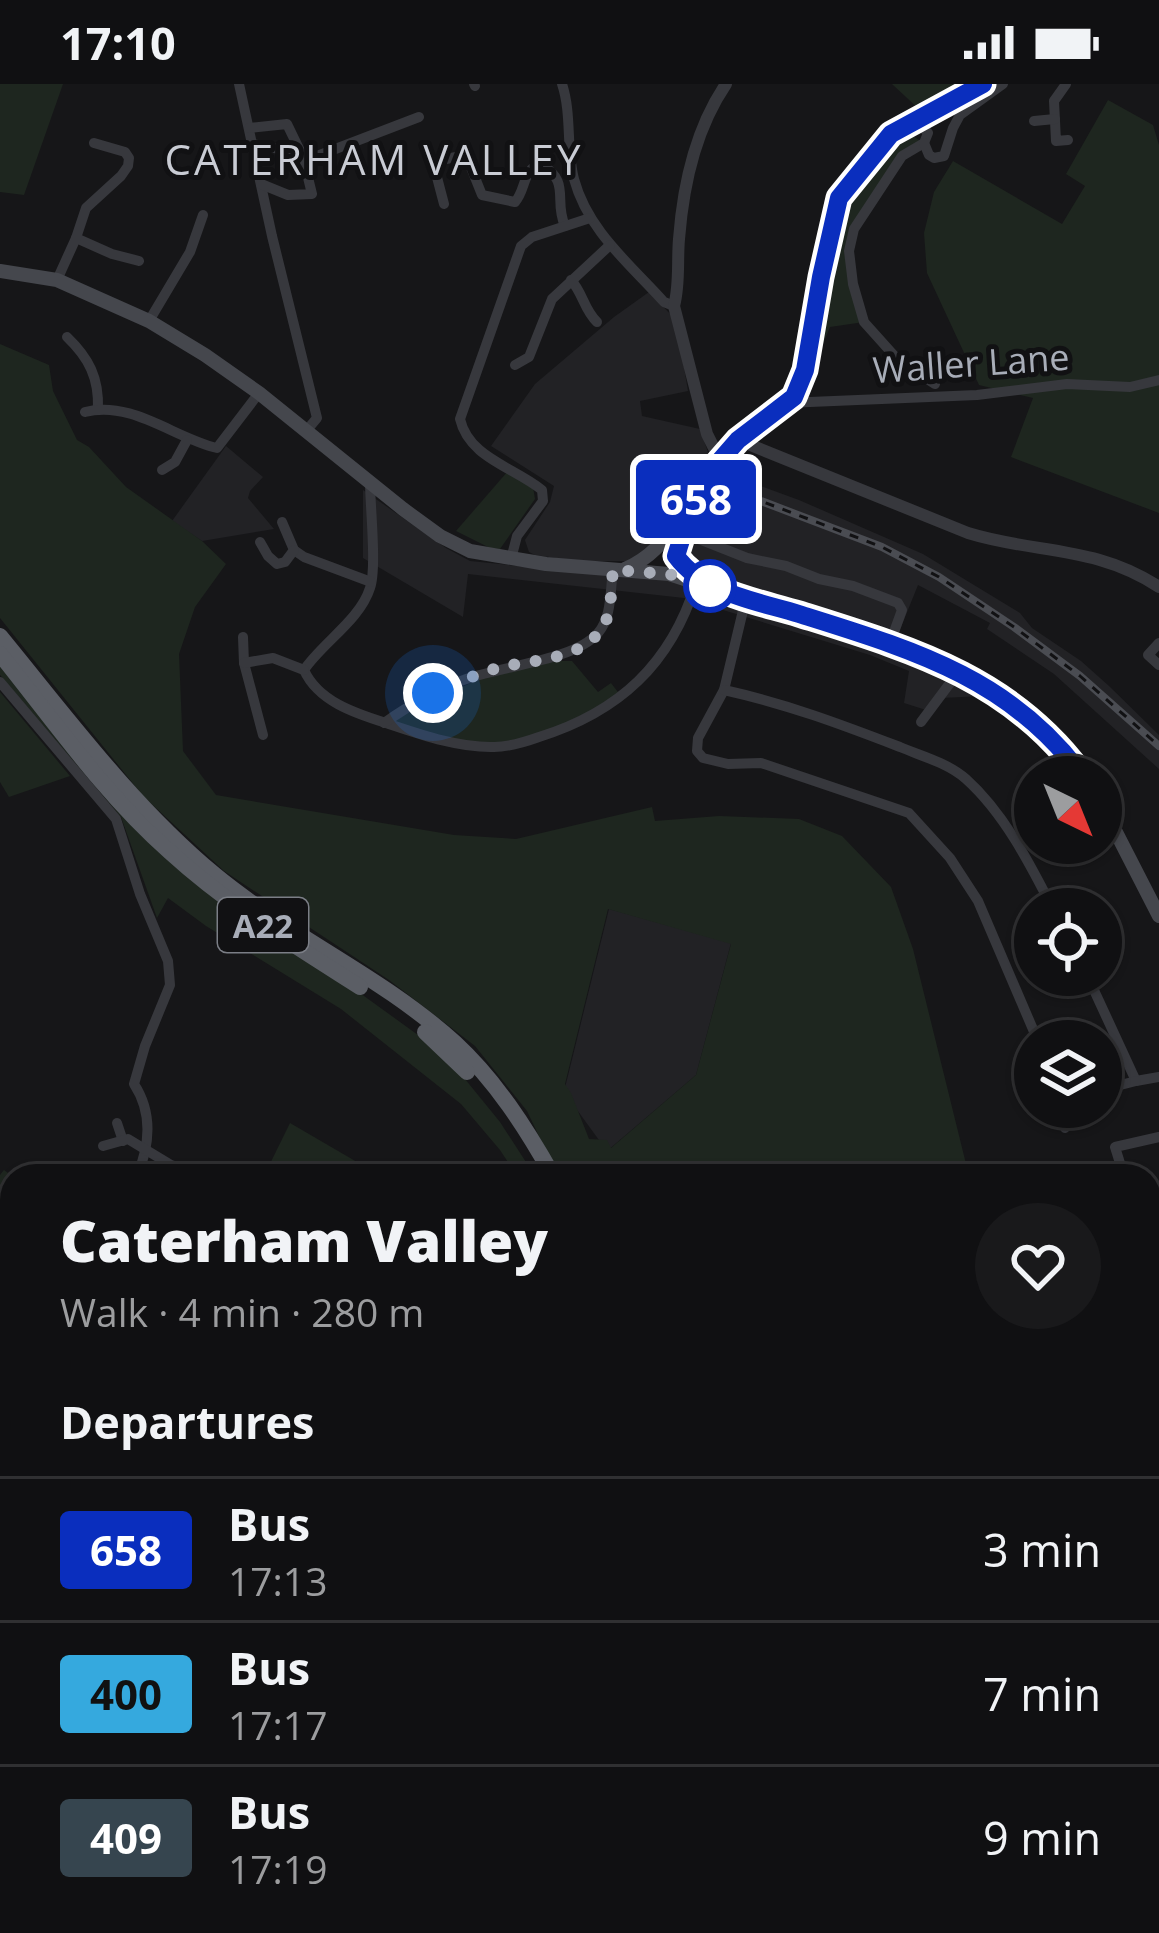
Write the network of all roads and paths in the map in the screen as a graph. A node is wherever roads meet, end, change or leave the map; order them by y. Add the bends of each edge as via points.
1 (562, 84) edge
2 (726, 84) edge
3 (983, 84) edge
4 (1004, 84) edge
5 (1066, 84) edge
6 (242, 85) edge
7 (419, 117) dead end
8 (915, 119) junction
9 (1055, 119) junction
10 (1034, 121) dead end
11 (249, 128) junction
12 (1068, 140) dead end
13 (924, 142) junction
14 (94, 143) dead end
15 (252, 144) junction
16 (304, 161) junction
17 (261, 184) junction
18 (444, 204) dead end
19 (203, 214) dead end
20 (590, 218) junction
21 (565, 226) junction
22 (76, 238) junction
23 (610, 245) junction
24 (139, 261) dead end
25 (0, 271) edge
26 (58, 280) junction
27 (571, 280) junction
28 (674, 306) junction
29 (149, 321) junction
30 (596, 322) dead end
31 (67, 337) dead end
32 (515, 365) dead end
33 (1159, 380) edge
34 (935, 384) dead end
35 (259, 393) junction
36 (786, 403) junction
37 (308, 430) junction
38 (187, 440) junction
39 (738, 440) junction
40 (722, 458) junction
41 (170, 471) dead end
42 (370, 482) junction
43 (692, 505) junction
44 (282, 522) dead end
45 (260, 542) dead end
46 (294, 550) junction
47 (655, 552) junction
48 (677, 554) junction
49 (511, 559) junction
50 (617, 570) junction
51 (664, 574) junction
52 (371, 582) junction
53 (701, 584) junction
54 (1159, 587) edge
55 (746, 598) junction
56 (0, 636) edge
57 (243, 638) dead end
58 (890, 643) junction
59 (1159, 643) edge
60 (0, 655) edge
61 (244, 663) junction
62 (1159, 665) edge
63 (304, 670) junction
64 (959, 671) junction
65 (0, 682) edge
66 (724, 690) junction
67 (921, 722) dead end
68 (384, 723) junction
69 (263, 735) dead end
70 (1066, 756) edge
71 (1122, 844) edge
72 (1041, 888) edge
73 (1159, 916) edge
74 (1097, 996) edge
75 (1029, 1020) edge
76 (1159, 1077) edge
77 (1136, 1082) junction
78 (1122, 1085) edge
79 (117, 1123) dead end
80 (1159, 1138) edge
81 (123, 1141) junction
82 (103, 1146) dead end
83 (147, 1153) junction
84 (142, 1164) edge
85 (167, 1164) edge
86 (533, 1164) edge
87 (546, 1164) edge
88 (1120, 1164) edge

1 - 20 street via 575,182
2 - 28 street via 708,110 683,198
3 - 8 main road
4 - 13 street via 960,115 944,156 929,155
5 - 9 street via 1054,101
6 - 11 street
7 - 16 street
8 - 13 street via 928,133
8 - 36 main road via 891,134 839,198 805,370
9 - 10 street
9 - 12 street via 1056,141
11 - 15 street
11 - 16 street via 287,124
13 - 34 street via 902,156 849,250 864,322 899,361
14 - 22 street via 125,152 128,166 86,208
15 - 16 street
15 - 17 street
16 - 17 street via 312,194
17 - 37 street via 316,418
18 - 21 street via 436,161 466,154 482,195 515,202 540,163 556,176
19 - 29 street
20 - 21 street
20 - 23 street
21 - 49 street via 521,246 460,419 478,450 542,490
22 - 24 street
22 - 26 street
23 - 27 street
23 - 28 street
25 - 26 main road
26 - 29 main road
27 - 30 street
27 - 32 street via 552,299 529,358
28 - 40 street via 707,434
29 - 35 main road
31 - 38 street via 91,365 98,391 91,410 143,417
33 - 36 street, Waller Lane
35 - 37 main road
35 - 38 street via 217,448
36 - 39 main road
37 - 42 main road
38 - 41 street
39 - 40 main road
39 - 54 street via 968,532 1087,556
40 - 43 main road
42 - 49 main road via 440,536
42 - 52 street
43 - 47 main road
43 - 48 main road
44 - 46 street
45 - 46 street via 277,564
46 - 52 street
47 - 48 main road
47 - 50 main road
47 - 51 main road via 651,567
48 - 51 main road via 677,566
48 - 53 main road
48 - 58 street via 694,537 898,603
49 - 50 main road
50 - 51 main road
50 - 68 street via 606,621 590,641 457,682
51 - 53 main road
52 - 63 street
53 - 55 main road
53 - 68 street via 640,681 568,728 494,748
55 - 58 main road
55 - 66 street
56 - 87 highway, A22 via 181,845 458,1046 515,1112
57 - 61 street
58 - 64 main road
59 - 62 street via 1148,655
60 - 86 highway, A22 via 169,852 424,1032 499,1110
61 - 63 street via 273,658
61 - 69 street
63 - 68 street via 331,700
64 - 67 street
64 - 70 main road via 1019,709
65 - 83 street via 116,819 168,961 170,985 134,1084 149,1116
66 - 72 street via 812,713 964,777
66 - 75 street via 698,738 703,758 761,763 909,813 978,901
71 - 73 main road
74 - 77 street
76 - 77 street
77 - 78 street
79 - 81 street
80 - 88 street via 1115,1147
81 - 82 street
81 - 83 street
83 - 84 street
83 - 85 street

